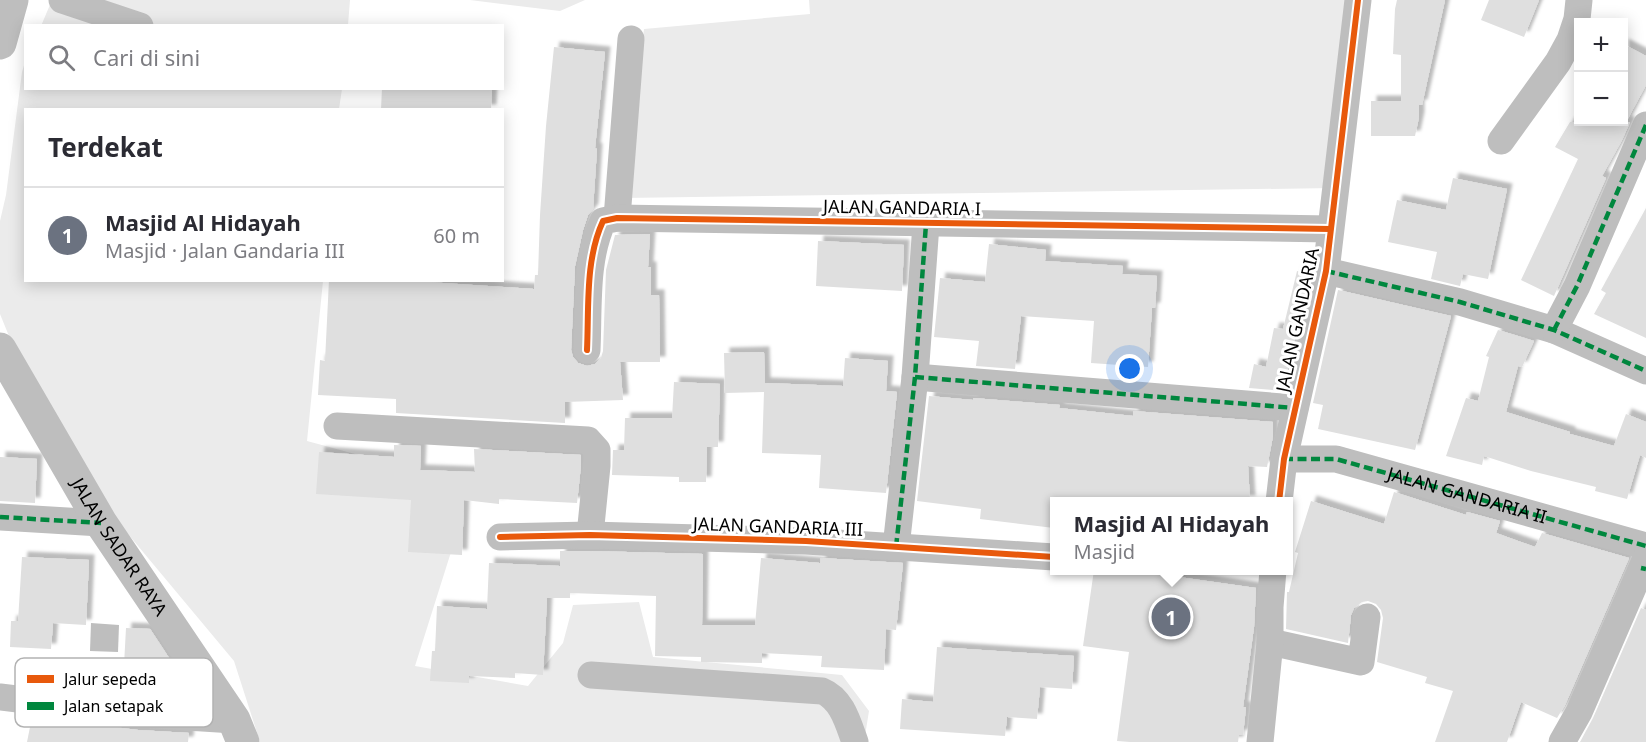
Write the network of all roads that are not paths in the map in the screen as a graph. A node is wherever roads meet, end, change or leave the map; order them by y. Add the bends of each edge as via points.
1 (12, 0) edge
2 (62, 0) edge
3 (1358, 0) edge
4 (1579, 0) edge
5 (134, 24) edge
6 (631, 39) dead end
7 (0, 43) edge
8 (1646, 125) edge
9 (1501, 141) dead end
10 (618, 218) junction
11 (926, 224) junction
12 (1330, 229) junction
13 (1326, 271) junction
14 (1554, 330) junction
15 (0, 349) edge
16 (587, 350) dead end
17 (1646, 371) edge
18 (915, 377) junction
19 (1295, 408) junction
20 (337, 426) dead end
21 (1284, 459) junction
22 (1279, 497) edge
23 (0, 517) edge
24 (101, 523) junction
25 (590, 536) junction
26 (500, 537) dead end
27 (896, 547) junction
28 (1050, 557) edge
29 (1645, 560) edge
30 (1266, 575) edge
31 (1367, 617) dead end
32 (1270, 642) junction
33 (190, 658) edge
34 (591, 675) dead end
35 (213, 693) edge
36 (0, 701) edge
37 (15, 702) edge
38 (213, 727) edge
39 (238, 731) edge
40 (855, 742) edge
41 (1260, 742) edge
42 (1562, 742) edge

1 - 7 street
2 - 5 street
3 - 12 street, JALAN GANDARIA
4 - 9 street via 1570,40 1558,62
6 - 10 street
8 - 14 street
10 - 11 street, JALAN GANDARIA I
10 - 16 street via 603,221 592,258
11 - 12 street, JALAN GANDARIA I
11 - 18 street
12 - 13 street, JALAN GANDARIA
13 - 14 street via 1460,302
13 - 19 street, JALAN GANDARIA
14 - 17 street
15 - 24 street, JALAN SADAR RAYA
18 - 19 street
18 - 27 street
19 - 21 street, JALAN GANDARIA
20 - 25 street via 588,440 597,450
21 - 22 street, JALAN GANDARIA
21 - 29 street, JALAN GANDARIA II via 1336,459
23 - 24 street
24 - 33 street, JALAN SADAR RAYA
25 - 26 street, JALAN GANDARIA III
25 - 27 street, JALAN GANDARIA III
27 - 28 street, JALAN GANDARIA III
29 - 42 street via 1580,712
30 - 32 street
31 - 32 street via 1361,662
32 - 41 street
34 - 40 street via 822,691 836,700
35 - 39 street, JALAN SADAR RAYA
36 - 37 street
38 - 39 street

